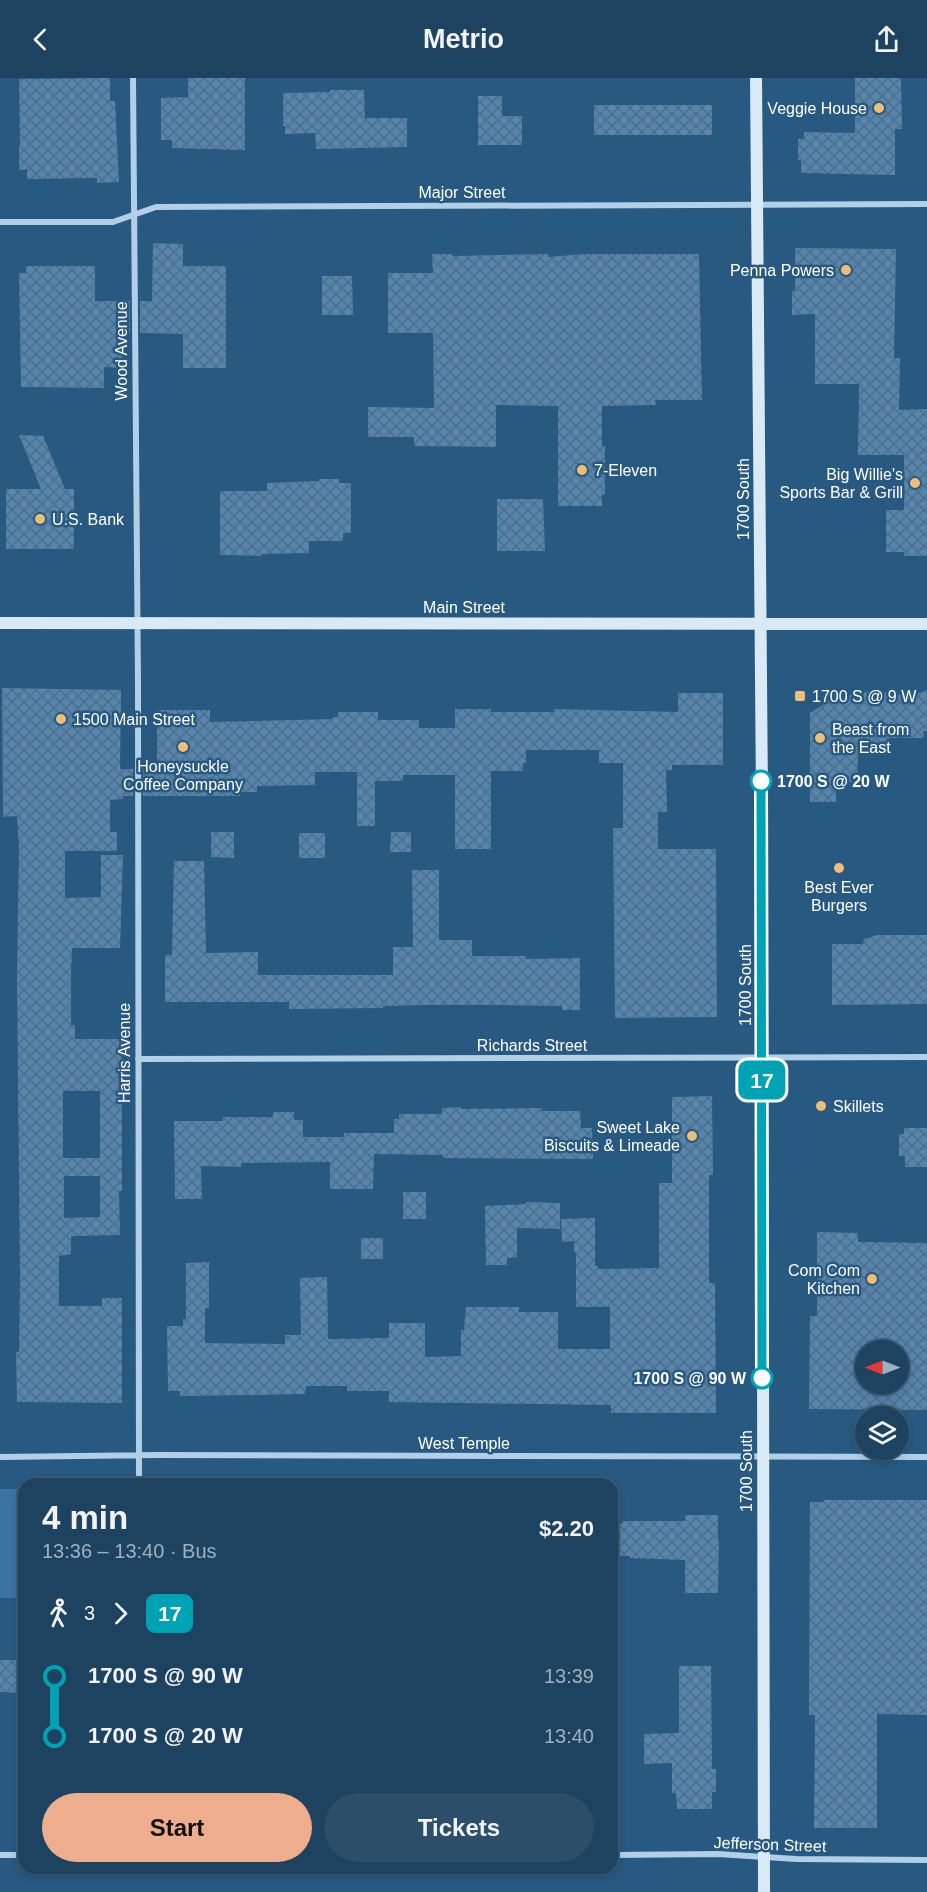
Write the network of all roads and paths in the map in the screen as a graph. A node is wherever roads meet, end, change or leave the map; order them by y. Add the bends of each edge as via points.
1 (133, 78) edge
2 (756, 78) edge
3 (927, 204) edge
4 (757, 205) junction
5 (133, 215) junction
6 (0, 222) edge
7 (0, 623) edge
8 (136, 623) junction
9 (760, 624) junction
10 (927, 624) edge
11 (762, 1058) junction
12 (927, 1058) edge
13 (138, 1059) junction
14 (139, 1456) junction
15 (0, 1457) edge
16 (762, 1457) junction
17 (927, 1457) edge
18 (139, 1478) edge
19 (0, 1855) edge
20 (18, 1855) edge
21 (618, 1855) edge
22 (764, 1857) junction
23 (927, 1860) edge
24 (764, 1892) edge

1 - 5 street, Wood Avenue
2 - 4 street, 1700 South
3 - 4 street, Major Street
4 - 5 street, Major Street via 156,207
4 - 9 street, 1700 South
5 - 6 street, Major Street via 113,222
5 - 8 street, Wood Avenue
7 - 8 street, Main Street
8 - 9 street, Main Street
8 - 13 street, Harris Avenue
9 - 10 street, Main Street
9 - 11 street, 1700 South
11 - 12 street, Richards Street
11 - 13 street, Richards Street
11 - 16 street, 1700 South
13 - 14 street, Harris Avenue
14 - 15 street, West Temple
14 - 16 street, West Temple
14 - 18 street, Harris Avenue
16 - 17 street, West Temple
16 - 22 street, 1700 South
19 - 20 street
21 - 22 street, Jefferson Street
22 - 23 street, Jefferson Street
22 - 24 street, 1700 South

